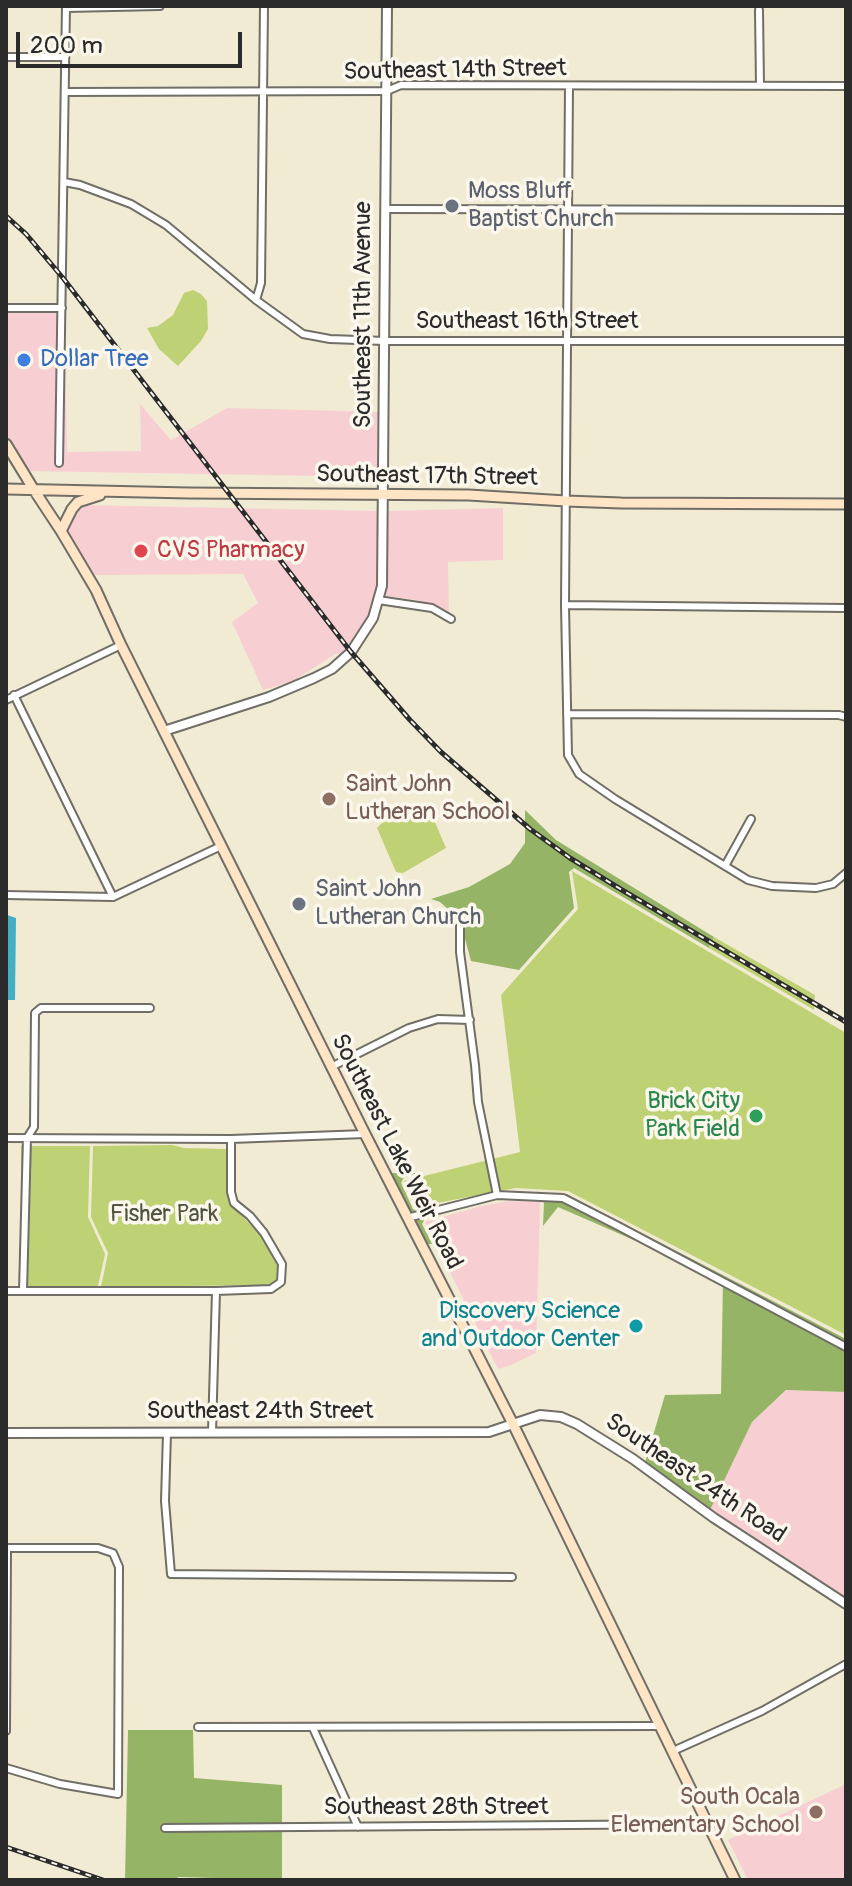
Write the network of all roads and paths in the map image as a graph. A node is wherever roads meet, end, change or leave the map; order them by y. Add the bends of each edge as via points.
1 (160, 6) edge
2 (264, 6) edge
3 (387, 6) edge
4 (66, 7) edge
5 (759, 10) dead end
6 (6, 57) edge
7 (65, 57) junction
8 (569, 86) junction
9 (760, 86) junction
10 (846, 86) edge
11 (387, 91) junction
12 (65, 92) junction
13 (264, 92) junction
14 (64, 182) junction
15 (385, 209) junction
16 (567, 209) junction
17 (846, 210) edge
18 (256, 300) junction
19 (6, 308) edge
20 (62, 308) junction
21 (567, 340) junction
22 (385, 341) junction
23 (846, 341) edge
24 (8, 446) edge
25 (6, 460) edge
26 (59, 463) dead end
27 (6, 489) edge
28 (34, 490) junction
29 (110, 492) junction
30 (383, 494) junction
31 (566, 501) junction
32 (846, 504) edge
33 (61, 531) junction
34 (378, 600) junction
35 (565, 605) junction
36 (846, 608) edge
37 (451, 619) dead end
38 (121, 645) junction
39 (14, 695) junction
40 (6, 700) edge
41 (567, 714) junction
42 (846, 717) edge
43 (164, 731) junction
44 (751, 819) dead end
45 (221, 846) junction
46 (725, 866) junction
47 (846, 873) edge
48 (6, 895) edge
49 (113, 897) junction
50 (460, 915) dead end
51 (150, 1008) dead end
52 (470, 1020) junction
53 (331, 1067) junction
54 (365, 1134) junction
55 (6, 1138) edge
56 (27, 1138) junction
57 (231, 1139) junction
58 (497, 1195) junction
59 (407, 1218) junction
60 (6, 1291) edge
61 (23, 1291) junction
62 (216, 1291) junction
63 (846, 1347) edge
64 (513, 1424) junction
65 (212, 1432) junction
66 (6, 1433) edge
67 (167, 1433) junction
68 (7, 1548) edge
69 (512, 1577) dead end
70 (846, 1604) edge
71 (846, 1664) edge
72 (661, 1726) junction
73 (198, 1727) dead end
74 (313, 1728) junction
75 (6, 1731) edge
76 (673, 1751) junction
77 (6, 1768) edge
78 (707, 1824) junction
79 (358, 1827) junction
80 (165, 1828) dead end
81 (735, 1880) edge

1 - 4 street
2 - 13 street
3 - 11 street, Southeast 11th Avenue
4 - 7 street
5 - 9 street
6 - 7 street
7 - 12 street
8 - 9 street, Southeast 14th Street
8 - 11 street, Southeast 14th Street via 401,85
8 - 16 street
9 - 10 street, Southeast 14th Street
11 - 13 street, Southeast 14th Street
11 - 15 street, Southeast 11th Avenue
12 - 13 street, Southeast 14th Street
12 - 14 street
13 - 18 street via 261,283
14 - 18 street, Southeast 16th Street via 131,204 166,225
14 - 20 street
15 - 16 street
15 - 22 street, Southeast 11th Avenue
16 - 17 street
16 - 21 street
18 - 22 street, Southeast 16th Street via 303,334
19 - 20 street
20 - 26 street
21 - 22 street, Southeast 16th Street
21 - 23 street, Southeast 16th Street
21 - 31 street
22 - 30 street, Southeast 11th Avenue
24 - 25 main road
24 - 28 main road, Southeast Lake Weir Road
27 - 28 main road, Southeast 17th Street
28 - 29 main road, Southeast 17th Street
28 - 33 main road, Southeast Lake Weir Road
29 - 30 main road, Southeast 17th Street
29 - 33 main road via 78,502
30 - 31 main road, Southeast 17th Street
30 - 34 street, Southeast 11th Avenue
31 - 32 main road, Southeast 17th Street
31 - 35 street
33 - 38 main road, Southeast Lake Weir Road
34 - 37 street via 432,608
34 - 43 street, Southeast 11th Avenue via 351,652 332,669 269,697
35 - 36 street
35 - 41 street
38 - 39 street
38 - 43 main road, Southeast Lake Weir Road
39 - 40 street
39 - 49 street
41 - 42 street
41 - 46 street via 568,755 579,774
43 - 45 main road, Southeast Lake Weir Road
44 - 46 street
45 - 49 street
45 - 53 main road, Southeast Lake Weir Road
46 - 47 street via 772,886 816,888 833,884
48 - 49 street
50 - 52 street
51 - 56 street via 41,1008 35,1013 34,1127
52 - 53 street via 438,1019 409,1028
52 - 58 street via 478,1102
53 - 54 main road, Southeast Lake Weir Road
54 - 57 street
54 - 59 main road, Southeast Lake Weir Road
55 - 56 street
56 - 57 street
56 - 61 street
57 - 62 street via 234,1203 264,1233 282,1264 281,1282 271,1289
58 - 59 street
58 - 63 street via 563,1198
59 - 64 main road, Southeast Lake Weir Road
60 - 61 street
61 - 62 street
62 - 65 street
64 - 65 street, Southeast 24th Street via 489,1432
64 - 70 street, Southeast 24th Road via 540,1415 577,1424
64 - 72 main road, Southeast Lake Weir Road
65 - 67 street, Southeast 24th Street
66 - 67 street, Southeast 24th Street
67 - 69 street via 171,1574
68 - 75 street
68 - 77 street via 98,1548 113,1553 119,1567 118,1794
71 - 76 street via 762,1711
72 - 74 street
72 - 76 main road, Southeast Lake Weir Road
73 - 74 street
74 - 79 street
76 - 78 main road, Southeast Lake Weir Road
78 - 79 street, Southeast 28th Street
78 - 81 main road, Southeast Lake Weir Road
79 - 80 street, Southeast 28th Street

